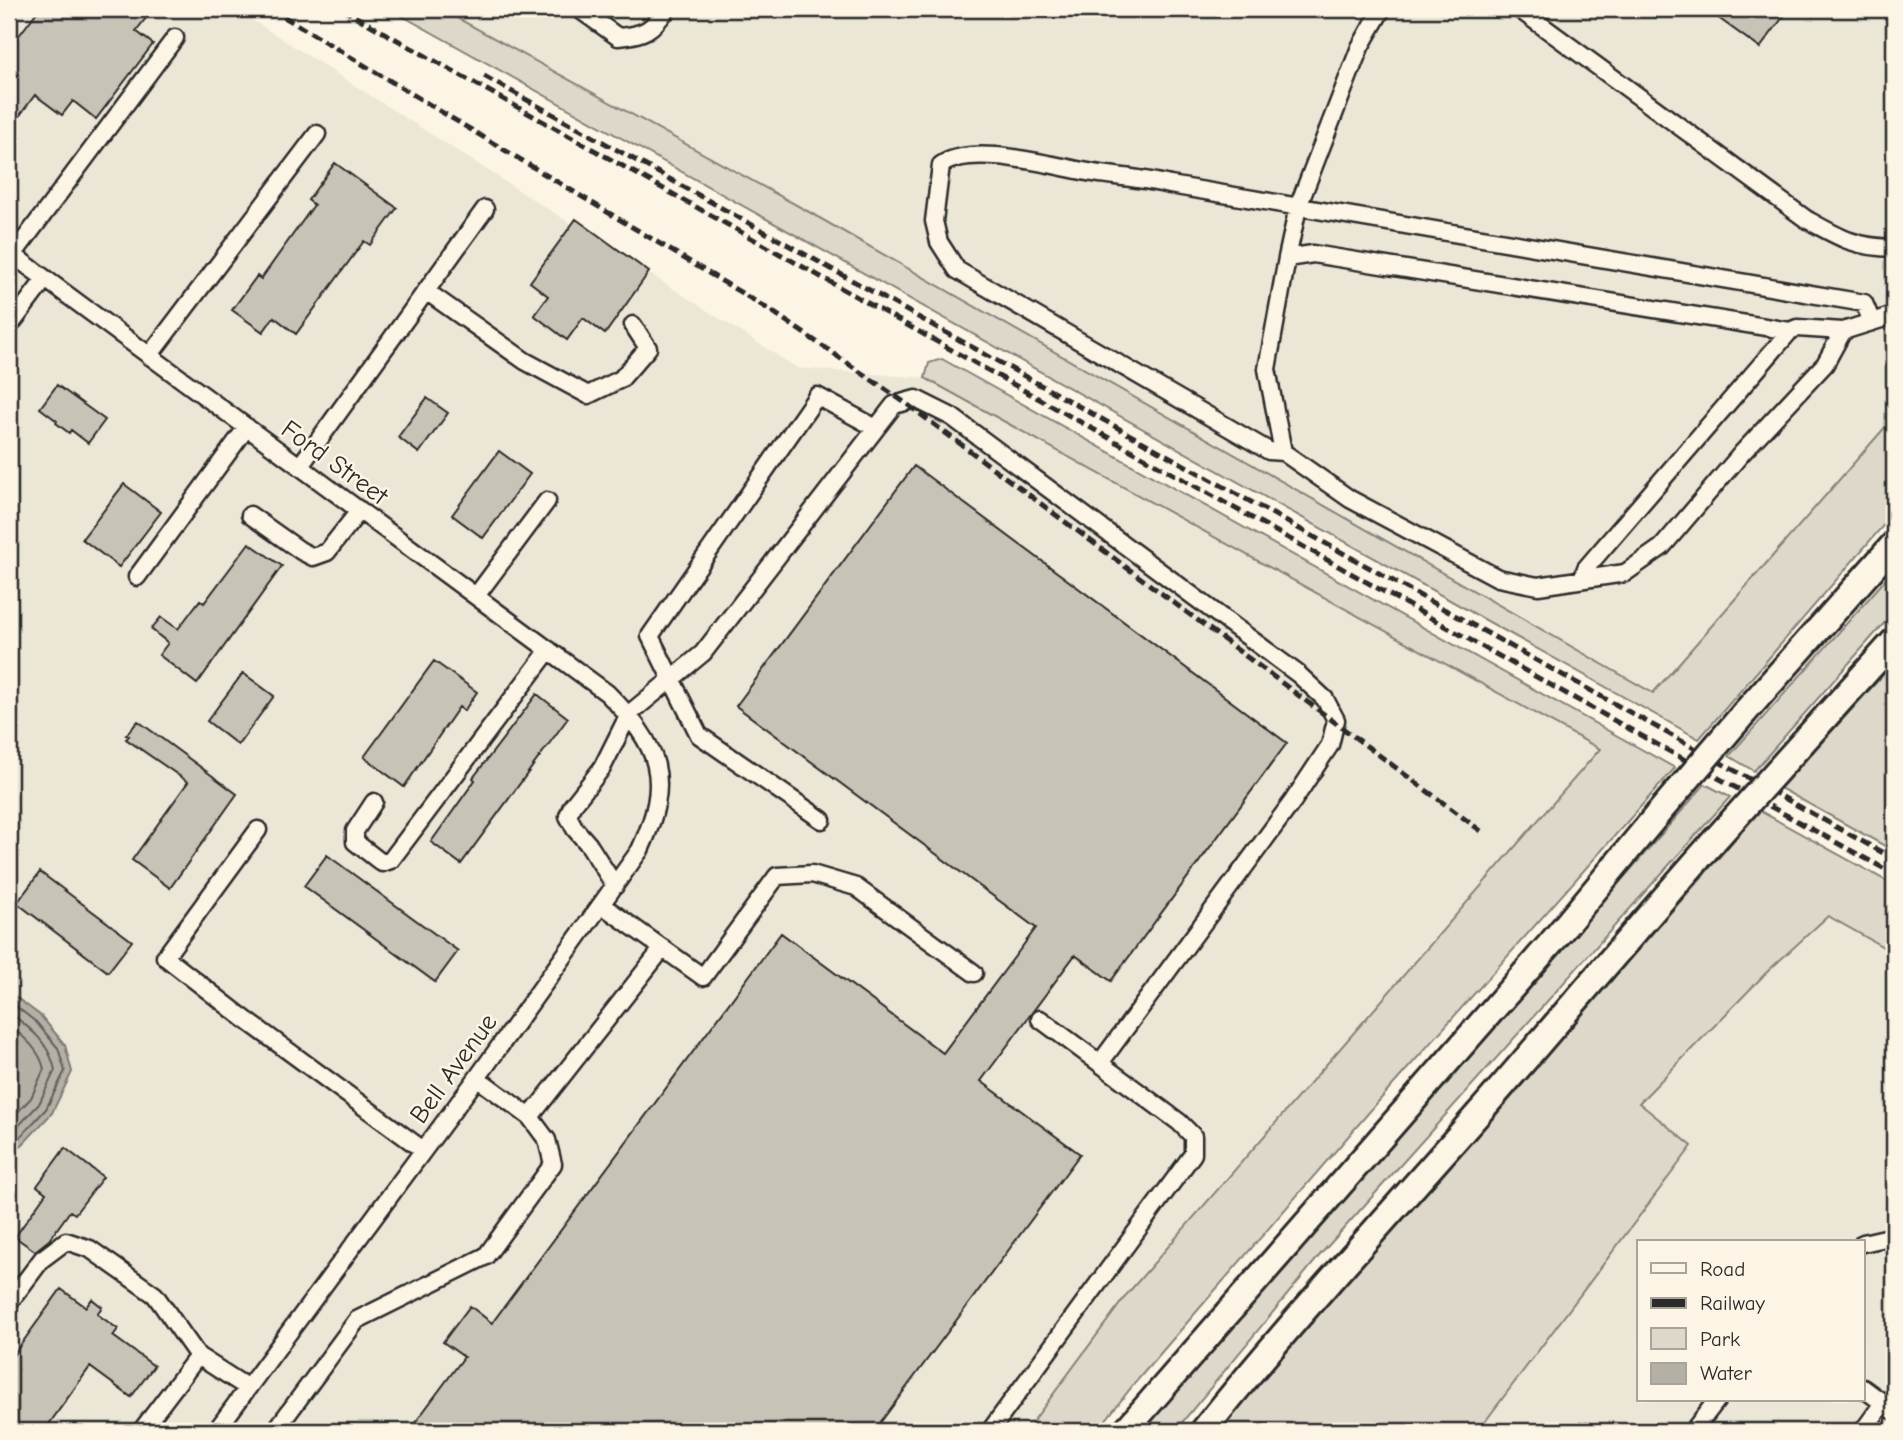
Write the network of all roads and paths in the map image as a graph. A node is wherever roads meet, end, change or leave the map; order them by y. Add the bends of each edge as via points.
1 (579, 9) edge
2 (667, 9) edge
3 (1382, 9) edge
4 (1519, 9) edge
5 (175, 38) dead end
6 (317, 134) dead end
7 (1298, 207) junction
8 (485, 209) dead end
9 (1894, 248) edge
10 (11, 254) edge
11 (1287, 258) junction
12 (45, 279) junction
13 (426, 291) junction
14 (1894, 315) edge
15 (1871, 322) junction
16 (633, 326) dead end
17 (9, 327) edge
18 (1790, 331) junction
19 (1843, 331) junction
20 (149, 356) junction
21 (247, 427) junction
22 (876, 428) junction
23 (1283, 452) junction
24 (300, 466) junction
25 (547, 501) dead end
26 (360, 510) junction
27 (250, 515) dead end
28 (1894, 544) edge
29 (137, 577) dead end
30 (1582, 579) junction
31 (476, 596) junction
32 (1894, 641) edge
33 (549, 650) junction
34 (671, 679) junction
35 (629, 714) junction
36 (374, 802) dead end
37 (822, 820) dead end
38 (258, 830) dead end
39 (615, 886) junction
40 (602, 905) junction
41 (663, 948) junction
42 (974, 973) dead end
43 (1040, 1019) dead end
44 (1100, 1063) junction
45 (477, 1078) junction
46 (530, 1117) junction
47 (424, 1150) junction
48 (1894, 1236) edge
49 (1864, 1243) edge
50 (9, 1303) edge
51 (198, 1356) junction
52 (248, 1388) junction
53 (1864, 1389) edge
54 (1715, 1402) edge
55 (1889, 1407) edge
56 (141, 1431) edge
57 (216, 1431) edge
58 (275, 1431) edge
59 (990, 1431) edge
60 (1125, 1431) edge
61 (1203, 1431) edge
62 (1693, 1431) edge
63 (1863, 1431) edge

1 - 2 street via 618,37 638,35 654,26
3 - 7 street via 1360,47
4 - 9 street via 1806,219 1845,241
5 - 10 street
6 - 20 street
7 - 11 street
7 - 15 street via 1864,303
7 - 23 street via 1137,177 979,155 951,158 941,165 934,221 939,242 957,270 1269,451
8 - 13 street
10 - 12 street, Ford Street
11 - 18 street via 1313,254
11 - 23 street via 1267,369
12 - 17 street
12 - 20 street, Ford Street
13 - 16 street via 525,361 588,395 621,379 648,348
13 - 24 street
14 - 15 street
15 - 19 street
18 - 19 street
18 - 30 street via 1586,568
19 - 30 street via 1825,364 1662,547 1625,573
20 - 21 street, Ford Street
21 - 24 street, Ford Street
21 - 29 street
22 - 34 street via 703,653
22 - 34 street via 817,396 650,636
22 - 44 street via 894,405 916,399 952,417 1298,674 1325,699 1336,720 1330,745 1293,801
23 - 30 street via 1350,499 1498,578 1538,586
24 - 26 street, Ford Street
25 - 31 street
26 - 27 street via 327,552 313,557
26 - 31 street, Ford Street
28 - 60 highway, bridge
31 - 33 street, Ford Street
32 - 61 highway, bridge via 1623,943
33 - 35 street, Ford Street
33 - 36 street via 391,860 382,863 355,842 355,831
34 - 35 street
34 - 37 street via 699,736
35 - 39 street, Bell Avenue via 653,753 658,796 640,849
35 - 39 street via 601,768 568,816
38 - 47 street via 165,957
39 - 40 street, Bell Avenue
40 - 41 street
40 - 45 street, Bell Avenue
41 - 42 street via 703,976 777,876 812,874 856,887
41 - 46 street
43 - 44 street
44 - 59 street via 1180,1122 1193,1136 1193,1154
45 - 46 street
45 - 47 street, Bell Avenue
46 - 58 street via 547,1140 553,1164 486,1256 357,1320
47 - 52 street, Bell Avenue
48 - 49 street
50 - 51 street via 42,1259 66,1241 90,1249 155,1294
51 - 52 street
51 - 56 street
52 - 57 street, Bell Avenue
53 - 55 street
54 - 62 street
55 - 63 street

